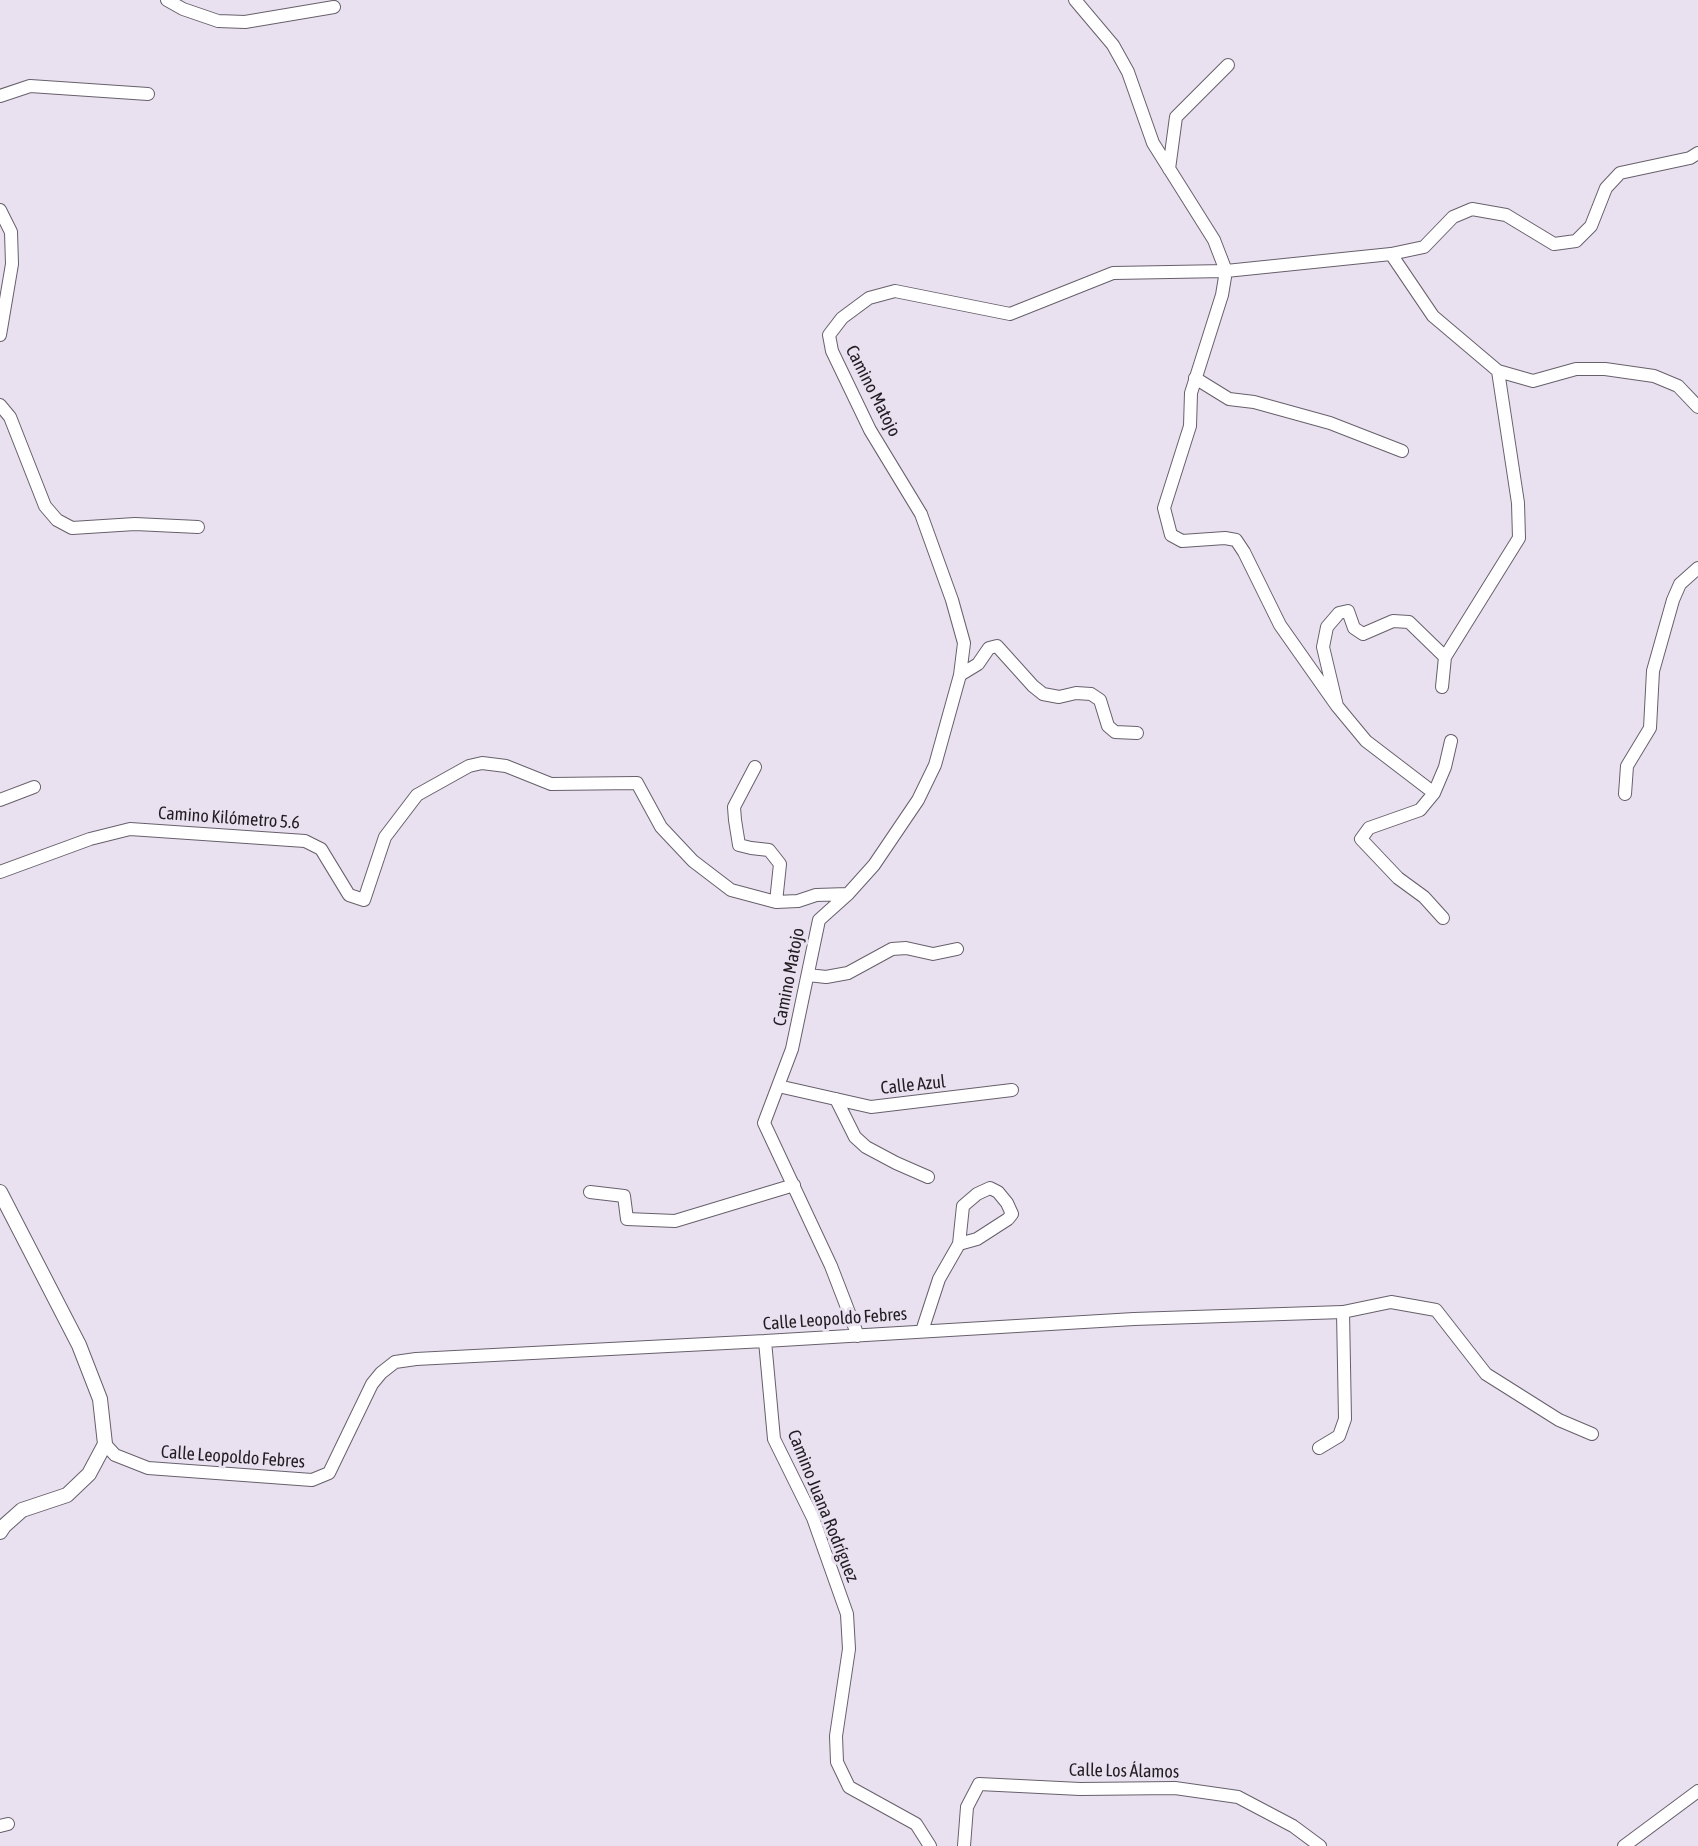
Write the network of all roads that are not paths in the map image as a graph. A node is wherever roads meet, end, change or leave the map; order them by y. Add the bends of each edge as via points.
1 (167, 0) edge
2 (1075, 0) edge
3 (334, 7) dead end
4 (1228, 65) dead end
5 (148, 94) dead end
6 (0, 96) edge
7 (1698, 153) edge
8 (1169, 169) junction
9 (0, 210) edge
10 (1391, 254) junction
11 (1226, 271) junction
12 (0, 335) edge
13 (1498, 371) junction
14 (1195, 378) junction
15 (0, 405) edge
16 (1698, 407) edge
17 (1402, 452) dead end
18 (198, 527) dead end
19 (1698, 568) edge
20 (1445, 657) junction
21 (960, 675) junction
22 (1442, 687) dead end
23 (1337, 706) junction
24 (1137, 733) dead end
25 (1451, 741) dead end
26 (755, 767) dead end
27 (34, 787) dead end
28 (1434, 793) junction
29 (1625, 794) dead end
30 (0, 800) edge
31 (0, 873) edge
32 (848, 894) junction
33 (776, 902) junction
34 (1443, 918) dead end
35 (957, 948) dead end
36 (808, 975) junction
37 (778, 1086) junction
38 (1012, 1090) dead end
39 (836, 1099) junction
40 (928, 1177) dead end
41 (794, 1185) junction
42 (0, 1192) edge
43 (590, 1192) dead end
44 (959, 1244) junction
45 (1343, 1312) junction
46 (922, 1331) junction
47 (858, 1336) junction
48 (765, 1342) junction
49 (1592, 1434) dead end
50 (105, 1444) junction
51 (1319, 1448) dead end
52 (0, 1532) edge
53 (1698, 1791) edge
54 (930, 1846) edge
55 (964, 1846) edge
56 (1320, 1846) edge
57 (1624, 1846) edge

1 - 3 street via 218,21 245,22
2 - 8 street via 1113,45 1128,72 1153,143
4 - 8 street via 1176,117
5 - 6 street via 30,86
7 - 10 street, Camino Matojo via 1619,173 1606,188 1591,226 1576,241 1554,244 1506,215 1472,209 1453,217 1424,247
8 - 11 street via 1214,240
9 - 12 street via 11,232 12,264
10 - 11 street, Camino Matojo
10 - 13 street via 1433,316
11 - 14 street
11 - 21 street, Camino Matojo via 1113,273 1010,314 895,291 869,298 842,318 829,335 832,351 870,430 921,514 964,643
13 - 16 street via 1533,381 1576,369 1654,376 1678,386
13 - 20 street via 1519,538
14 - 17 street via 1229,399 1330,423
14 - 23 street via 1190,426 1164,508 1171,535 1182,541 1236,540 1280,625
15 - 18 street via 10,417 45,506 57,520 72,528
19 - 29 street via 1680,584 1673,600 1653,671 1650,728 1627,766
20 - 22 street
20 - 23 street via 1409,622 1393,621 1363,634 1354,628 1348,611 1339,613 1327,627 1322,647
21 - 24 street via 978,664 989,648 998,646 1043,694 1091,694 1100,700 1108,726 1115,732
21 - 32 street, Camino Matojo via 936,765 896,836
23 - 28 street via 1366,741
25 - 28 street
26 - 33 street via 734,807 735,820 739,845 769,850 780,864
27 - 30 street
28 - 34 street via 1420,810 1370,828 1361,839
31 - 33 street, Camino Kilómetro 5.6 via 130,829 304,841 321,849 349,895 364,900 386,838 417,795 482,763 506,766 551,784 637,783 662,827 693,861 731,890
32 - 33 street, Camino Kilómetro 5.6
32 - 36 street, Camino Matojo via 819,920
35 - 36 street via 933,954 892,949 848,973 826,978
36 - 37 street, Camino Matojo via 792,1049
37 - 39 street, Calle Azul
37 - 41 street, Camino Matojo via 764,1124
38 - 39 street, Calle Azul via 871,1107
39 - 40 street via 855,1137 866,1147
41 - 43 street via 676,1221 627,1219 624,1196
41 - 47 street, Camino Matojo
42 - 50 street via 79,1345 100,1398
44 - 44 street via 977,1239 1012,1214 998,1192 990,1188 963,1206
44 - 46 street via 939,1279
45 - 46 street, Calle Leopoldo Febres
45 - 49 street, Calle Leopoldo Febres via 1391,1302 1436,1310 1486,1374 1559,1420
45 - 51 street via 1345,1419 1339,1436
46 - 47 street, Calle Leopoldo Febres
47 - 48 street, Calle Leopoldo Febres
48 - 50 street, Calle Leopoldo Febres via 395,1362 372,1384 329,1473 312,1480 148,1468 115,1455
48 - 54 street, Camino Juana Rodríguez via 774,1439 813,1518 847,1614 849,1649 836,1736 837,1762 849,1787 916,1824
50 - 52 street via 89,1474 67,1495 22,1510
53 - 57 street
55 - 56 street, Calle Los Álamos via 967,1807 979,1784 1175,1788 1238,1797

